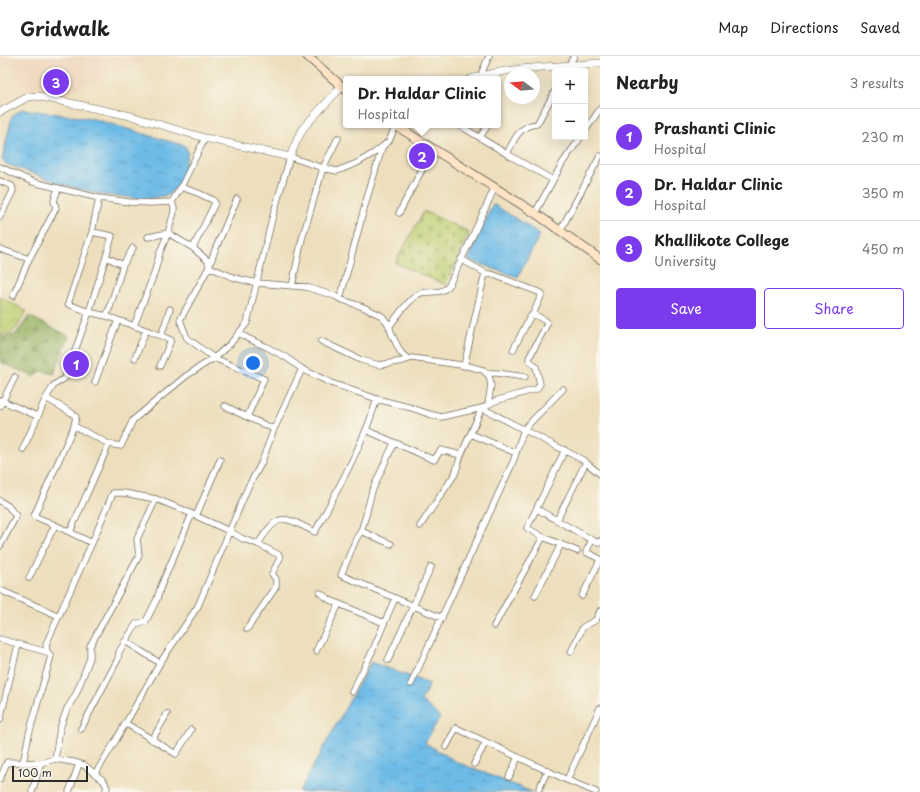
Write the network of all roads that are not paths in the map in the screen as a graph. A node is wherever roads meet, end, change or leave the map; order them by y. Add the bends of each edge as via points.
1 (307, 56) edge
2 (489, 56) edge
3 (567, 56) edge
4 (600, 62) edge
5 (570, 65) edge
6 (600, 66) edge
7 (481, 76) edge
8 (494, 76) edge
9 (343, 87) edge
10 (343, 89) edge
11 (552, 97) edge
12 (600, 109) edge
13 (0, 112) edge
14 (588, 127) edge
15 (394, 128) edge
16 (400, 128) edge
17 (464, 128) edge
18 (486, 128) edge
19 (480, 137) junction
20 (205, 138) junction
21 (338, 138) dead end
22 (579, 140) edge
23 (382, 148) junction
24 (433, 149) junction
25 (508, 154) junction
26 (600, 156) edge
27 (290, 157) junction
28 (0, 167) edge
29 (323, 168) junction
30 (552, 180) junction
31 (0, 181) edge
32 (494, 187) junction
33 (58, 188) junction
34 (180, 188) junction
35 (99, 198) junction
36 (237, 199) dead end
37 (172, 202) junction
38 (399, 213) dead end
39 (535, 213) junction
40 (0, 217) edge
41 (560, 231) junction
42 (92, 232) junction
43 (168, 233) junction
44 (148, 237) dead end
45 (0, 248) edge
46 (132, 248) dead end
47 (193, 248) junction
48 (106, 258) junction
49 (28, 259) junction
50 (462, 259) junction
51 (600, 259) edge
52 (123, 264) junction
53 (209, 267) junction
54 (485, 273) junction
55 (257, 283) junction
56 (292, 286) junction
57 (13, 296) dead end
58 (340, 300) junction
59 (170, 309) dead end
60 (88, 312) junction
61 (533, 314) junction
62 (106, 316) junction
63 (118, 320) junction
64 (134, 326) junction
65 (390, 327) junction
66 (146, 330) junction
67 (239, 333) junction
68 (160, 336) junction
69 (320, 341) dead end
70 (513, 350) dead end
71 (135, 358) dead end
72 (214, 358) junction
73 (408, 359) junction
74 (160, 366) dead end
75 (464, 366) junction
76 (302, 369) junction
77 (486, 373) junction
78 (14, 377) dead end
79 (525, 377) dead end
80 (95, 382) dead end
81 (563, 389) dead end
82 (46, 398) junction
83 (376, 399) junction
84 (1, 403) edge
85 (488, 404) junction
86 (225, 406) dead end
87 (482, 408) junction
88 (37, 416) junction
89 (247, 417) junction
90 (74, 426) junction
91 (274, 429) junction
92 (366, 430) junction
93 (524, 430) junction
94 (471, 434) junction
95 (394, 443) junction
96 (109, 444) junction
97 (23, 449) dead end
98 (565, 450) junction
99 (516, 452) junction
100 (462, 455) junction
101 (220, 460) dead end
102 (586, 462) junction
103 (600, 474) edge
104 (156, 499) junction
105 (0, 501) edge
106 (537, 509) junction
107 (194, 515) junction
108 (557, 520) junction
109 (55, 525) junction
110 (420, 526) dead end
111 (229, 531) junction
112 (361, 531) junction
113 (70, 532) junction
114 (543, 537) junction
115 (592, 540) junction
116 (600, 542) edge
117 (92, 543) junction
118 (258, 544) junction
119 (391, 544) dead end
120 (561, 544) junction
121 (0, 546) edge
122 (577, 551) dead end
123 (600, 560) edge
124 (431, 567) dead end
125 (29, 578) dead end
126 (0, 590) edge
127 (320, 592) dead end
128 (535, 596) dead end
129 (582, 596) dead end
130 (395, 598) junction
131 (339, 604) junction
132 (413, 606) junction
133 (600, 611) edge
134 (59, 616) junction
135 (442, 618) junction
136 (384, 623) junction
137 (494, 626) dead end
138 (247, 629) dead end
139 (0, 639) edge
140 (126, 641) junction
141 (18, 645) junction
142 (316, 651) dead end
143 (47, 652) junction
144 (572, 652) dead end
145 (388, 660) dead end
146 (160, 663) junction
147 (411, 684) dead end
148 (352, 692) dead end
149 (600, 708) edge
150 (167, 714) dead end
151 (0, 720) edge
152 (125, 723) junction
153 (81, 729) dead end
154 (191, 730) dead end
155 (152, 740) junction
156 (486, 742) junction
157 (446, 748) dead end
158 (518, 757) junction
159 (55, 759) junction
160 (23, 763) junction
161 (41, 763) junction
162 (79, 764) junction
163 (474, 764) dead end
164 (547, 771) junction
165 (95, 774) junction
166 (508, 777) dead end
167 (0, 779) edge
168 (567, 780) junction
169 (539, 790) dead end
170 (32, 792) edge
171 (68, 792) edge
172 (105, 792) edge
173 (596, 792) edge

1 - 9 main road
2 - 7 street
3 - 5 street
4 - 5 street
5 - 6 street
5 - 8 street
10 - 27 street via 304,127
11 - 25 street via 537,124 530,125 520,132
12 - 14 street
13 - 20 street via 28,97 37,96 131,116
15 - 23 street via 389,141
16 - 24 main road
17 - 19 street
18 - 19 street
19 - 25 street
20 - 27 street
20 - 34 street
21 - 29 street
22 - 30 street
23 - 29 street via 337,171
23 - 58 street
24 - 32 main road
24 - 38 street
25 - 30 street
26 - 41 street
27 - 29 street
27 - 55 street
28 - 33 street via 33,182
29 - 56 street via 302,239
30 - 39 street
31 - 40 street via 12,186 13,191
32 - 39 main road
32 - 50 street
33 - 35 street
33 - 49 street via 54,201 56,208
34 - 37 street
34 - 47 street via 198,193 215,203
35 - 37 street via 136,203
35 - 42 street
36 - 53 street
37 - 43 street via 174,212
39 - 41 main road
41 - 51 main road
42 - 48 street via 112,236
42 - 60 street via 68,304
43 - 44 street
43 - 47 street
43 - 64 street
45 - 49 street
46 - 52 street
47 - 53 street via 208,261
48 - 52 street
48 - 60 street
49 - 57 street
50 - 54 street
50 - 65 street via 448,287 444,290 418,294
52 - 62 street
53 - 55 street via 235,278
53 - 72 street via 180,320 187,338
54 - 61 street via 541,293
54 - 75 street
55 - 56 street
55 - 67 street via 247,323
56 - 58 street via 306,287
58 - 65 street via 382,316
59 - 68 street
60 - 62 street
60 - 82 street via 65,378 54,385
61 - 70 street
61 - 85 street via 547,324 529,358 536,367 539,387
62 - 63 street
63 - 64 street
63 - 80 street
64 - 66 street
65 - 73 street via 401,353
66 - 68 street
66 - 71 street
67 - 72 street
67 - 76 street via 287,358
68 - 74 street via 171,340
69 - 73 street via 361,360 379,365
72 - 89 street via 264,379
72 - 96 street via 186,376 133,420 121,446
73 - 75 street
75 - 77 street
76 - 83 street
76 - 91 street
77 - 79 street
77 - 85 street via 491,385
78 - 84 street
81 - 93 street
82 - 88 street
82 - 90 street via 76,417
83 - 87 street via 441,417
83 - 92 street
84 - 88 street
85 - 87 street
86 - 89 street
87 - 93 street
87 - 94 street
88 - 97 street
89 - 91 street
90 - 96 street
90 - 109 street via 34,516
91 - 111 street via 261,464
92 - 95 street
92 - 118 street via 315,532 283,519 271,526
93 - 98 street
93 - 99 street
94 - 99 street
94 - 100 street
95 - 100 street via 434,460 441,450
95 - 112 street via 372,491
96 - 113 street
98 - 102 street
98 - 106 street
99 - 135 street
100 - 110 street via 454,474
101 - 107 street
102 - 103 street
102 - 108 street
104 - 107 street
104 - 117 street via 114,493
104 - 159 street via 137,539 139,556 90,646 90,658 60,728
105 - 121 street via 16,516
106 - 108 street
106 - 114 street via 527,528
107 - 111 street
107 - 140 street via 146,621 136,624
108 - 115 street
109 - 113 street
109 - 125 street
111 - 118 street
111 - 146 street via 198,606
112 - 119 street
112 - 130 street via 341,575
113 - 117 street
114 - 120 street
114 - 137 street
115 - 116 street
115 - 123 street via 586,552
117 - 134 street
118 - 138 street via 280,558 272,574 276,579 276,587
120 - 122 street
120 - 128 street
123 - 129 street
124 - 132 street
126 - 134 street
127 - 131 street
130 - 132 street
130 - 136 street
131 - 136 street
131 - 142 street
132 - 135 street
132 - 145 street
133 - 144 street via 596,620 583,627
134 - 143 street via 46,644
135 - 147 street
136 - 148 street
139 - 141 street
140 - 146 street
140 - 153 street
141 - 143 street
141 - 151 street
143 - 160 street via 51,656 28,734
146 - 152 street
149 - 168 street
150 - 155 street
152 - 155 street
152 - 165 street
154 - 155 street via 176,754
156 - 157 street via 456,728
156 - 158 street
156 - 163 street
158 - 164 street
158 - 166 street
159 - 161 street
159 - 162 street
160 - 161 street
160 - 167 street via 7,762
161 - 170 street
162 - 165 street
162 - 171 street
164 - 168 street
164 - 169 street
165 - 172 street via 104,781 107,788
168 - 173 street

